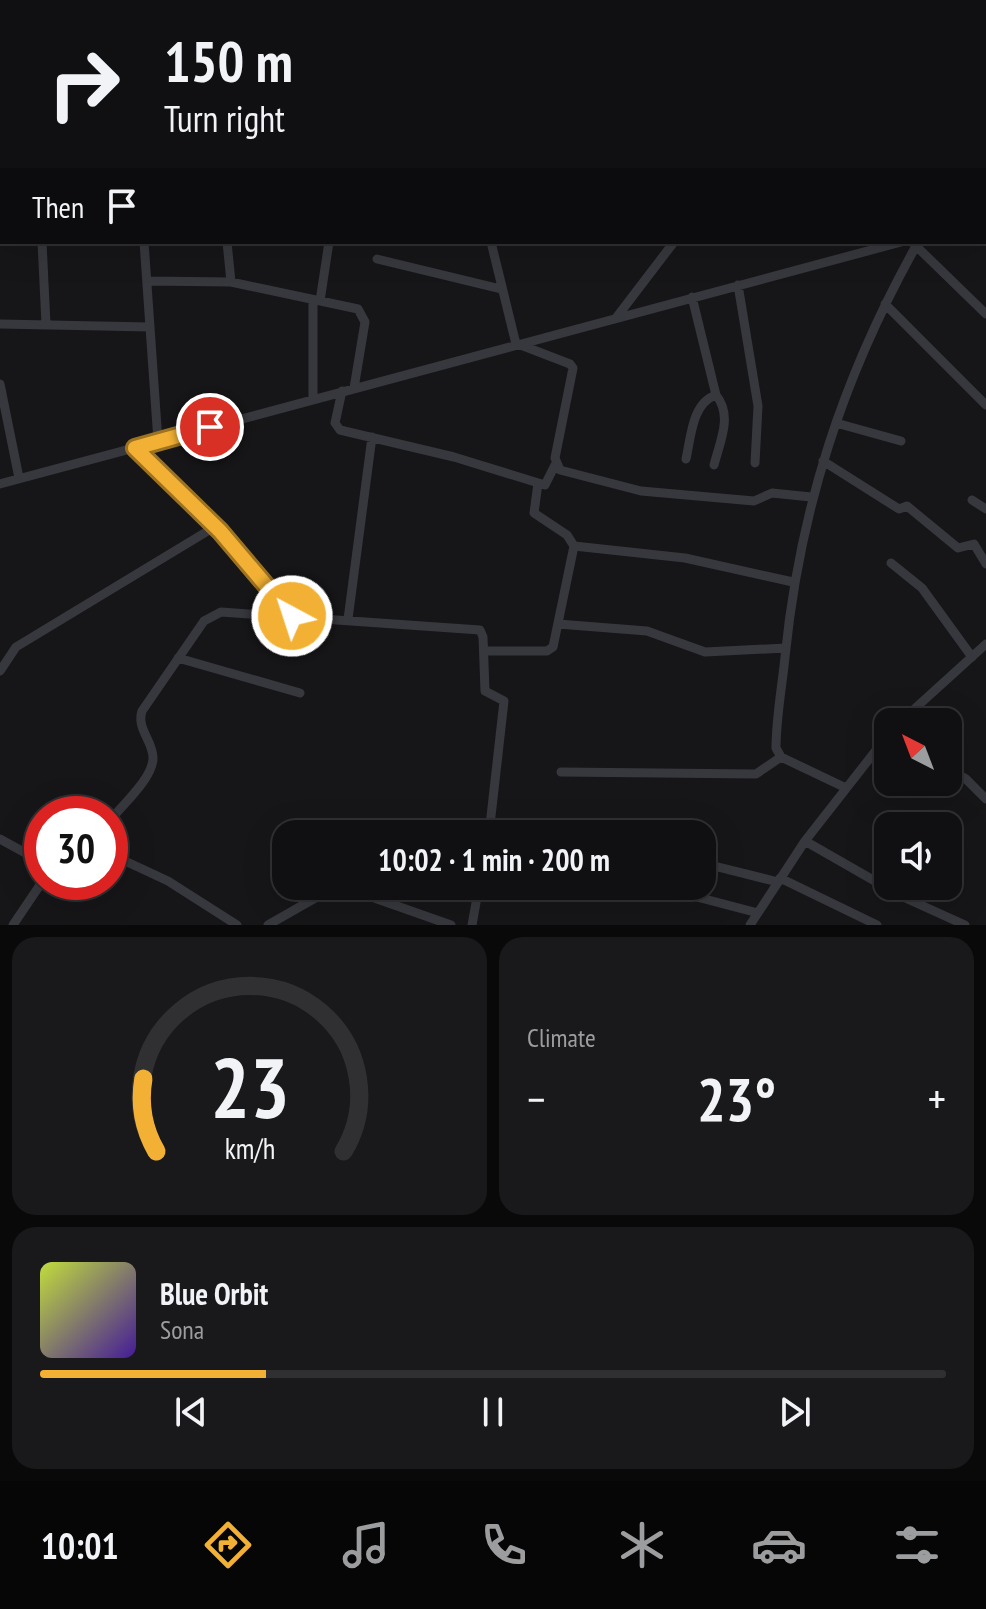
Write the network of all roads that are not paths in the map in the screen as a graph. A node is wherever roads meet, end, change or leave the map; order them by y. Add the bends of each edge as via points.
1 (42, 244) edge
2 (144, 244) edge
3 (227, 244) edge
4 (329, 244) edge
5 (491, 244) edge
6 (672, 244) edge
7 (893, 244) edge
8 (913, 244) edge
9 (377, 259) dead end
10 (147, 281) junction
11 (231, 282) junction
12 (738, 285) junction
13 (501, 289) junction
14 (692, 297) junction
15 (317, 300) junction
16 (885, 304) junction
17 (986, 314) edge
18 (616, 318) junction
19 (0, 324) edge
20 (46, 324) junction
21 (150, 327) junction
22 (517, 344) junction
23 (0, 384) edge
24 (354, 388) junction
25 (342, 391) junction
26 (716, 395) junction
27 (313, 399) junction
28 (986, 405) edge
29 (836, 423) junction
30 (372, 437) junction
31 (158, 441) junction
32 (901, 441) dead end
33 (135, 448) junction
34 (686, 459) dead end
35 (823, 461) junction
36 (755, 463) dead end
37 (555, 465) junction
38 (714, 465) dead end
39 (19, 478) junction
40 (538, 483) junction
41 (0, 484) edge
42 (811, 497) junction
43 (972, 500) dead end
44 (986, 509) edge
45 (216, 526) junction
46 (574, 546) junction
47 (891, 563) dead end
48 (986, 564) edge
49 (793, 582) junction
50 (292, 616) junction
51 (348, 619) junction
52 (558, 624) junction
53 (985, 647) edge
54 (786, 648) junction
55 (484, 651) junction
56 (972, 657) junction
57 (178, 658) junction
58 (0, 671) edge
59 (300, 693) dead end
60 (916, 708) edge
61 (781, 757) junction
62 (874, 758) edge
63 (561, 772) dead end
64 (962, 777) edge
65 (846, 788) junction
66 (128, 797) edge
67 (986, 799) edge
68 (491, 820) edge
69 (0, 839) edge
70 (805, 841) junction
71 (24, 852) edge
72 (128, 862) edge
73 (716, 866) edge
74 (779, 880) junction
75 (30, 900) edge
76 (476, 900) edge
77 (708, 900) edge
78 (758, 913) junction
79 (13, 925) edge
80 (237, 925) edge
81 (268, 925) edge
82 (449, 925) edge
83 (472, 925) edge
84 (750, 925) edge
85 (877, 925) edge
86 (965, 925) edge

1 - 20 street
2 - 10 street
3 - 11 street
4 - 15 street
5 - 13 street
6 - 18 street
7 - 12 street
8 - 16 street
8 - 17 street
9 - 13 street
10 - 11 street
10 - 21 street
11 - 15 street
12 - 14 street
12 - 36 street via 758,406
13 - 22 street
14 - 18 street
14 - 26 street
15 - 24 street via 364,314
15 - 27 street
16 - 28 street
16 - 29 street
18 - 22 street
19 - 20 street
20 - 21 street
21 - 31 street
22 - 24 street
22 - 37 street via 573,368
23 - 39 street
24 - 25 street
25 - 27 street
25 - 30 street via 336,426
26 - 34 street via 705,398 698,410
26 - 38 street via 726,416
27 - 31 street
29 - 32 street
29 - 35 street
30 - 40 street
30 - 51 street
31 - 33 street
33 - 39 street
33 - 45 street
35 - 42 street
35 - 48 street via 899,509 907,506 958,548 974,544
37 - 40 street via 546,485
37 - 42 street via 641,491 754,501 772,493
39 - 41 street
40 - 46 street via 534,513 567,535
42 - 49 street
43 - 44 street
45 - 50 street
45 - 58 street via 16,647
46 - 49 street via 685,558
46 - 52 street
47 - 56 street via 922,588
49 - 54 street
50 - 51 street
50 - 57 street via 215,613
51 - 55 street via 474,627 482,632
52 - 54 street via 647,631 705,652
52 - 55 street via 549,651
53 - 56 street
54 - 61 street via 776,742
55 - 68 street via 485,691 504,701
56 - 60 street
57 - 59 street
57 - 66 street via 140,715 151,766
61 - 63 street via 756,774
61 - 65 street
62 - 65 street
64 - 67 street
65 - 70 street
69 - 71 street
70 - 74 street
70 - 86 street via 901,896
72 - 80 street
73 - 74 street
74 - 78 street
74 - 85 street
75 - 79 street
76 - 83 street
77 - 78 street
78 - 84 street
81 - 82 street via 343,887

